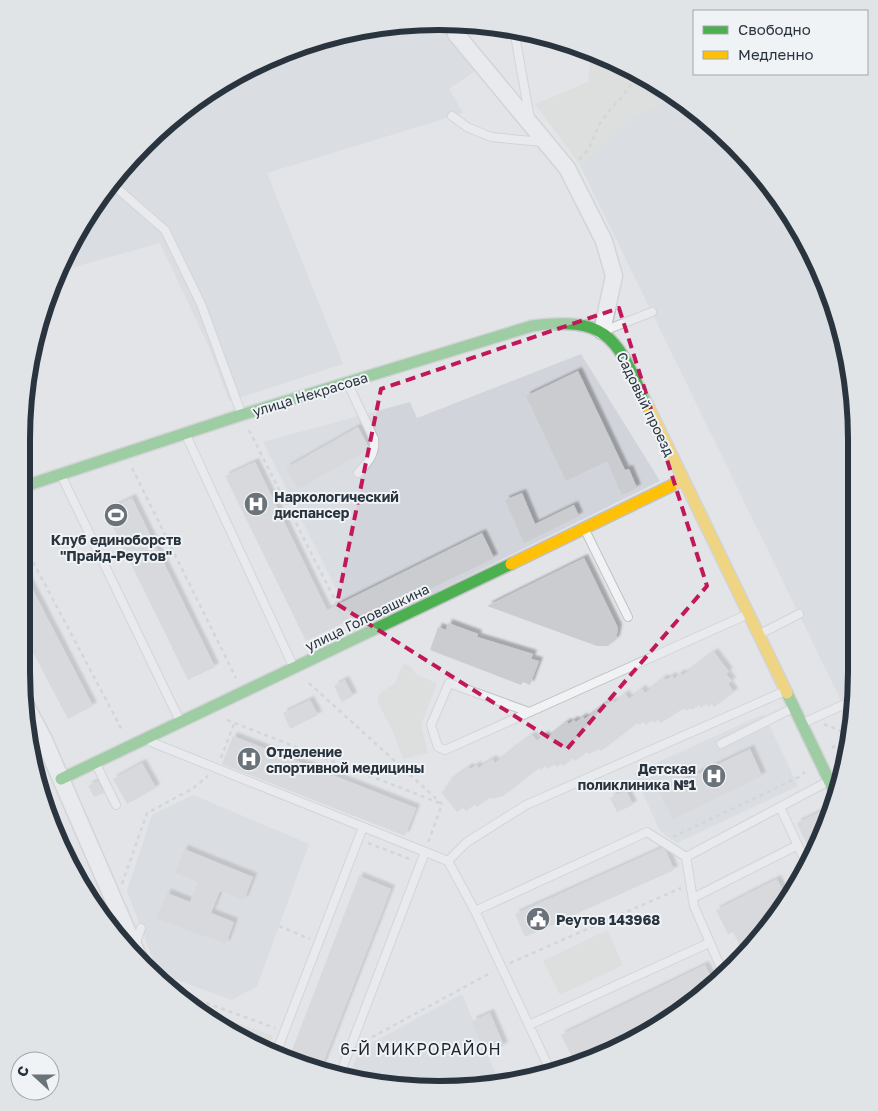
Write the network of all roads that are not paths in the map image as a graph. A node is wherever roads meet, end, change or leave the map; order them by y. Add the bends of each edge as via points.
1 (452, 30) edge
2 (515, 37) edge
3 (452, 116) dead end
4 (531, 124) junction
5 (548, 143) junction
6 (117, 188) edge
7 (652, 312) dead end
8 (602, 331) junction
9 (348, 382) junction
10 (241, 415) junction
11 (185, 434) junction
12 (358, 473) dead end
13 (61, 474) junction
14 (684, 480) junction
15 (30, 484) edge
16 (584, 529) junction
17 (748, 614) junction
18 (799, 614) dead end
19 (628, 617) dead end
20 (758, 634) junction
21 (294, 669) junction
22 (785, 691) junction
23 (843, 705) dead end
24 (794, 708) junction
25 (529, 712) junction
26 (33, 720) edge
27 (181, 723) junction
28 (801, 724) junction
29 (145, 740) junction
30 (721, 744) dead end
31 (95, 763) junction
32 (61, 779) junction
33 (829, 781) junction
34 (831, 786) edge
35 (116, 805) dead end
36 (780, 807) junction
37 (363, 827) junction
38 (798, 845) junction
39 (425, 852) junction
40 (686, 856) junction
41 (804, 857) edge
42 (448, 861) junction
43 (693, 898) junction
44 (475, 911) junction
45 (141, 928) dead end
46 (709, 943) junction
47 (133, 944) edge
48 (135, 946) edge
49 (721, 968) edge
50 (529, 1025) junction
51 (278, 1048) edge
52 (548, 1066) edge
53 (342, 1069) edge

1 - 4 street
2 - 4 lane
3 - 5 lane via 491,138
4 - 5 street
5 - 8 street via 567,168 604,241 614,276
6 - 10 lane via 165,230 201,304
7 - 8 lane
8 - 9 street, улица Некрасова via 559,321 532,326
8 - 14 street, Садовый проезд via 612,337 620,348
9 - 10 street, улица Некрасова
9 - 12 lane via 376,449
10 - 11 street, улица Некрасова
11 - 13 street, улица Некрасова
11 - 21 lane
13 - 15 street, улица Некрасова
13 - 27 lane
14 - 16 street, улица Головашкина via 646,493
14 - 17 street, Садовый проезд
16 - 19 lane
16 - 21 street, улица Головашкина
17 - 20 street, Садовый проезд
17 - 25 lane
18 - 20 lane
20 - 22 street, Садовый проезд
21 - 27 street, улица Головашкина
22 - 24 street, Садовый проезд
22 - 42 lane via 526,804 467,842
23 - 28 lane
24 - 28 street, Садовый проезд
24 - 30 lane
25 - 25 lane via 445,750 438,748 432,731 433,720 449,683
26 - 32 street
27 - 29 street, улица Головашкина
28 - 33 street, Садовый проезд
29 - 31 street, улица Головашкина
29 - 37 lane
31 - 32 street, улица Головашкина
31 - 35 lane
32 - 47 street
33 - 34 street, Садовый проезд
33 - 36 lane
36 - 38 lane
36 - 40 lane
37 - 39 lane
37 - 51 lane
38 - 41 lane
38 - 43 lane
39 - 42 lane
39 - 53 lane
40 - 43 lane
40 - 44 lane via 647,832
42 - 44 lane
43 - 46 lane
44 - 50 lane
45 - 48 lane
46 - 49 lane
46 - 50 lane
50 - 52 lane

